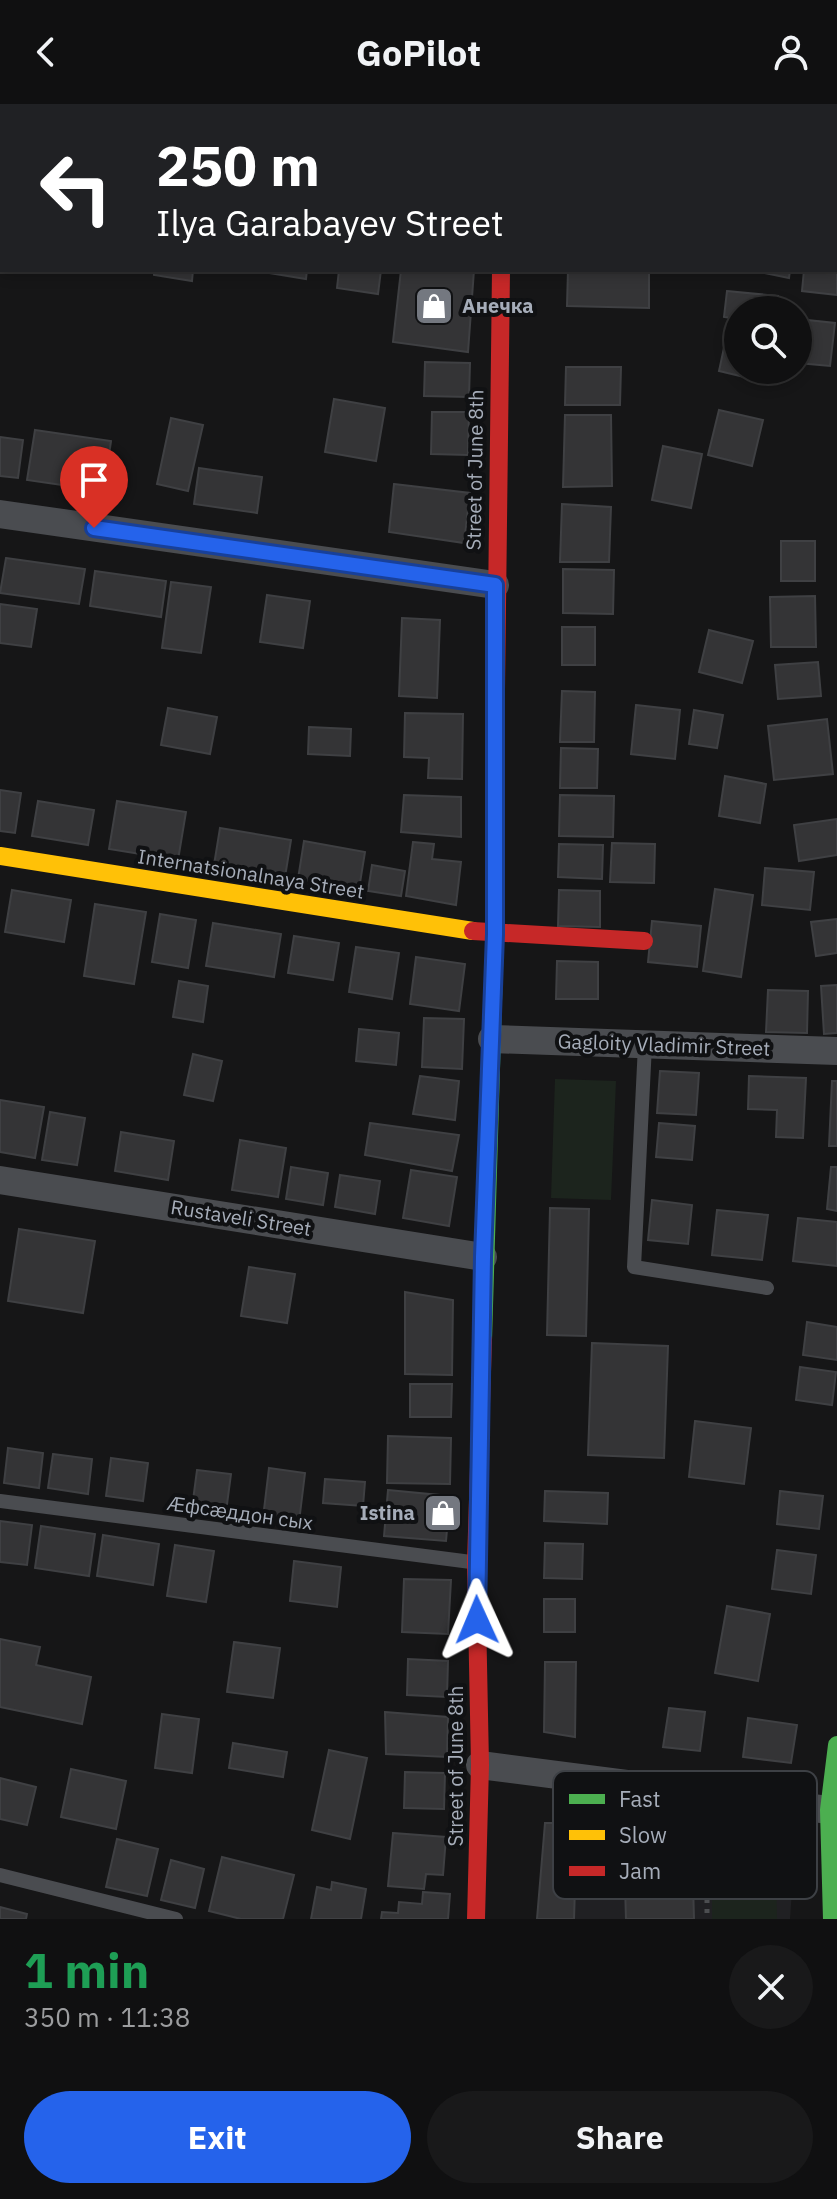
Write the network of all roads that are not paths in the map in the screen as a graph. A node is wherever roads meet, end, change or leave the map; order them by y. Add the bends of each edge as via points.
1 (501, 272) edge
2 (0, 514) edge
3 (495, 585) junction
4 (0, 856) edge
5 (495, 934) junction
6 (644, 941) dead end
7 (492, 1039) junction
8 (645, 1045) junction
9 (837, 1051) edge
10 (0, 1180) edge
11 (483, 1257) junction
12 (767, 1288) dead end
13 (0, 1501) edge
14 (476, 1563) junction
15 (837, 1745) edge
16 (480, 1765) junction
17 (553, 1775) edge
18 (833, 1811) edge
19 (0, 1875) edge
20 (176, 1919) edge
21 (476, 1919) edge
22 (832, 1919) edge

1 - 3 main road, Street of June 8th
2 - 3 street
3 - 5 main road, Street of June 8th
4 - 5 main road, Internatsionalnaya Street
5 - 6 main road, Internatsionalnaya Street
5 - 7 main road, Street of June 8th
7 - 8 street, Gagloity Vladimir Street
7 - 11 main road, Street of June 8th
8 - 9 street, Gagloity Vladimir Street
8 - 12 lane via 634,1267
10 - 11 street, Rustaveli Street
11 - 14 main road, Street of June 8th
13 - 14 lane, Æфсæддон сых
14 - 16 main road, Street of June 8th
15 - 18 main road
16 - 17 street
16 - 21 main road, Street of June 8th
18 - 22 main road
19 - 20 lane

